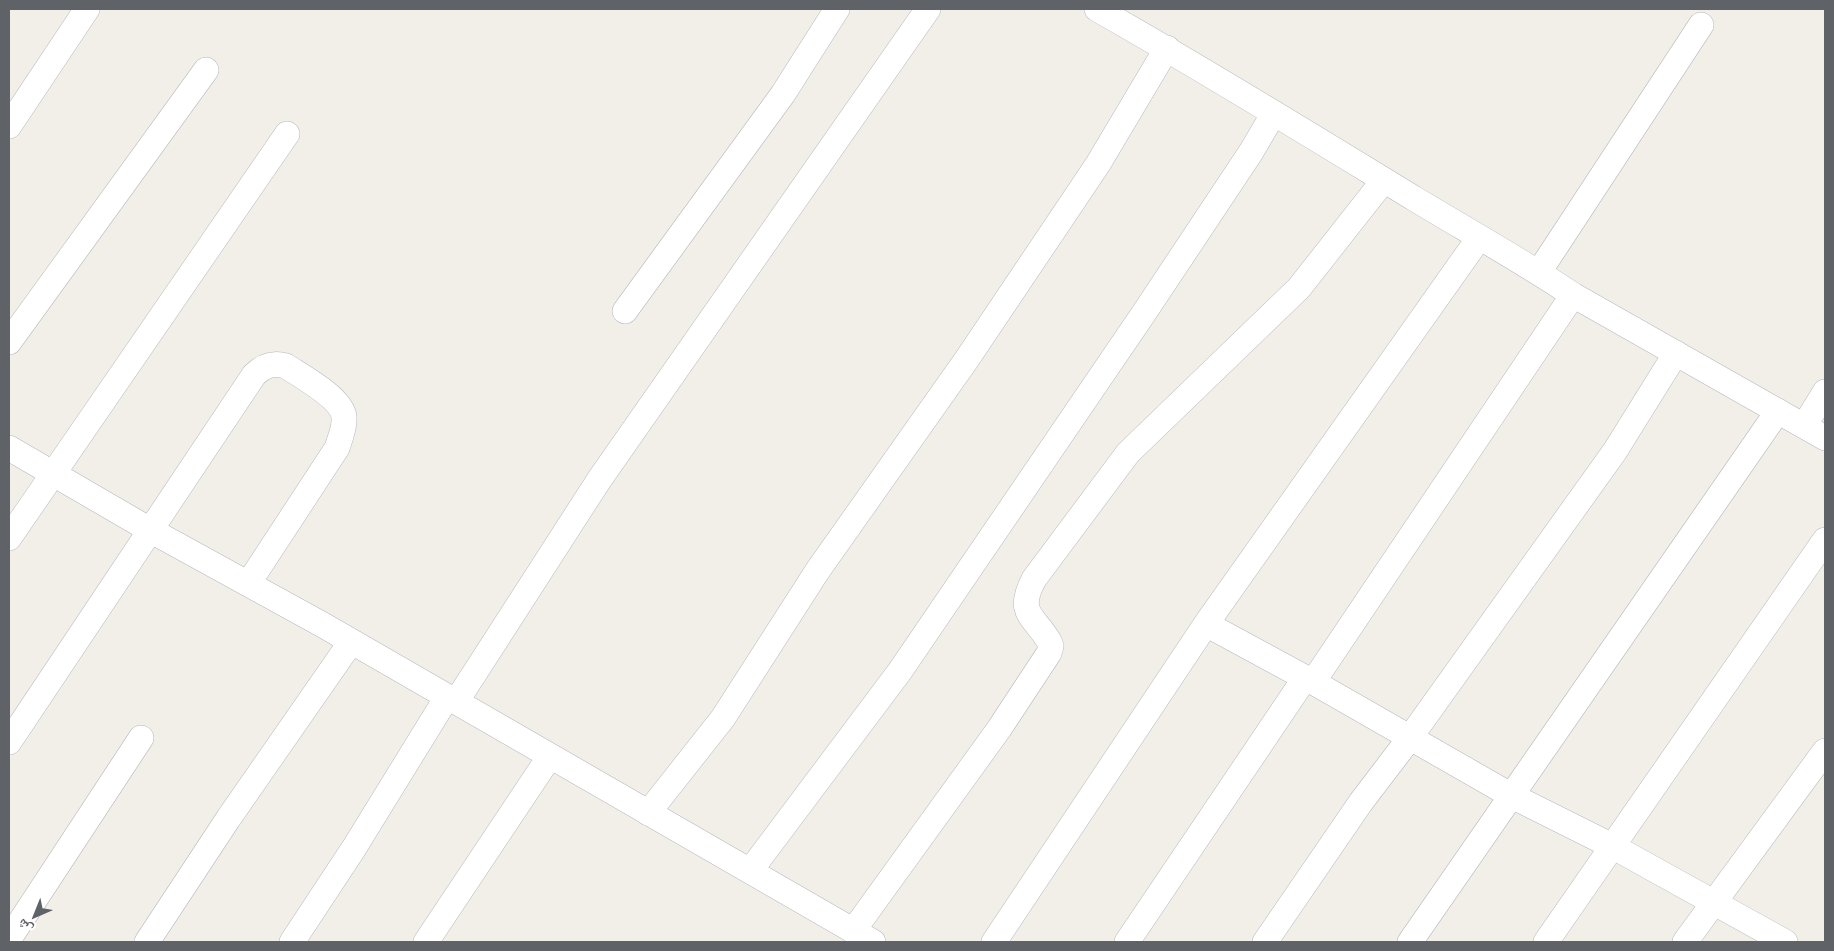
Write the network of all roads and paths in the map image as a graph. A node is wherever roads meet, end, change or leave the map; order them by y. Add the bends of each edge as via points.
1 (87, 9) edge
2 (837, 9) edge
3 (928, 9) edge
4 (1097, 9) edge
5 (1701, 25) dead end
6 (1167, 48) junction
7 (206, 70) dead end
8 (1274, 113) junction
9 (9, 126) edge
10 (287, 134) dead end
11 (1384, 180) junction
12 (1479, 238) junction
13 (1539, 272) junction
14 (1574, 295) junction
15 (625, 311) dead end
16 (9, 342) edge
17 (1676, 353) junction
18 (1825, 392) edge
19 (1778, 411) junction
20 (1815, 432) edge
21 (9, 448) edge
22 (54, 473) junction
23 (150, 530) junction
24 (9, 538) edge
25 (1825, 540) edge
26 (248, 584) junction
27 (1206, 624) junction
28 (351, 642) junction
29 (1309, 680) junction
30 (451, 699) junction
31 (140, 738) dead end
32 (1409, 739) junction
33 (9, 742) edge
34 (1825, 751) edge
35 (550, 756) junction
36 (1512, 796) junction
37 (648, 813) junction
38 (1612, 846) junction
39 (750, 871) junction
40 (1715, 902) junction
41 (863, 936) edge
42 (9, 939) edge
43 (147, 942) edge
44 (292, 942) edge
45 (426, 942) edge
46 (994, 942) edge
47 (1127, 942) edge
48 (1265, 942) edge
49 (1410, 942) edge
50 (1546, 942) edge
51 (1685, 942) edge
52 (1785, 942) edge

1 - 9 street
2 - 15 street via 783,94
3 - 30 street
4 - 6 street
5 - 13 street
6 - 8 street
6 - 37 street via 1098,164 968,359 818,570 723,718
7 - 16 street
8 - 11 street
8 - 39 street via 1144,313 900,671
10 - 22 street
11 - 12 street
11 - 41 street via 1299,288 1128,453 1034,579 1027,592 1027,612 1049,641 1049,653
12 - 13 street
12 - 27 street
13 - 14 street
14 - 17 street
14 - 29 street
17 - 19 street
17 - 32 street via 1615,450
18 - 20 street
19 - 20 street
19 - 36 street
21 - 22 street
22 - 23 street
22 - 24 street
23 - 26 street
23 - 26 street via 254,375 261,368 277,363 286,366 336,400 342,410 344,426 337,448
23 - 33 street
25 - 38 street
26 - 28 street
27 - 29 street
27 - 46 street
28 - 30 street
28 - 43 street
29 - 32 street
29 - 47 street
30 - 35 street
30 - 44 street
31 - 42 street
32 - 36 street
32 - 48 street
34 - 40 street
35 - 37 street
35 - 45 street
36 - 38 street
36 - 49 street
37 - 39 street
38 - 40 street
38 - 50 street
39 - 41 street
40 - 51 street
40 - 52 street

